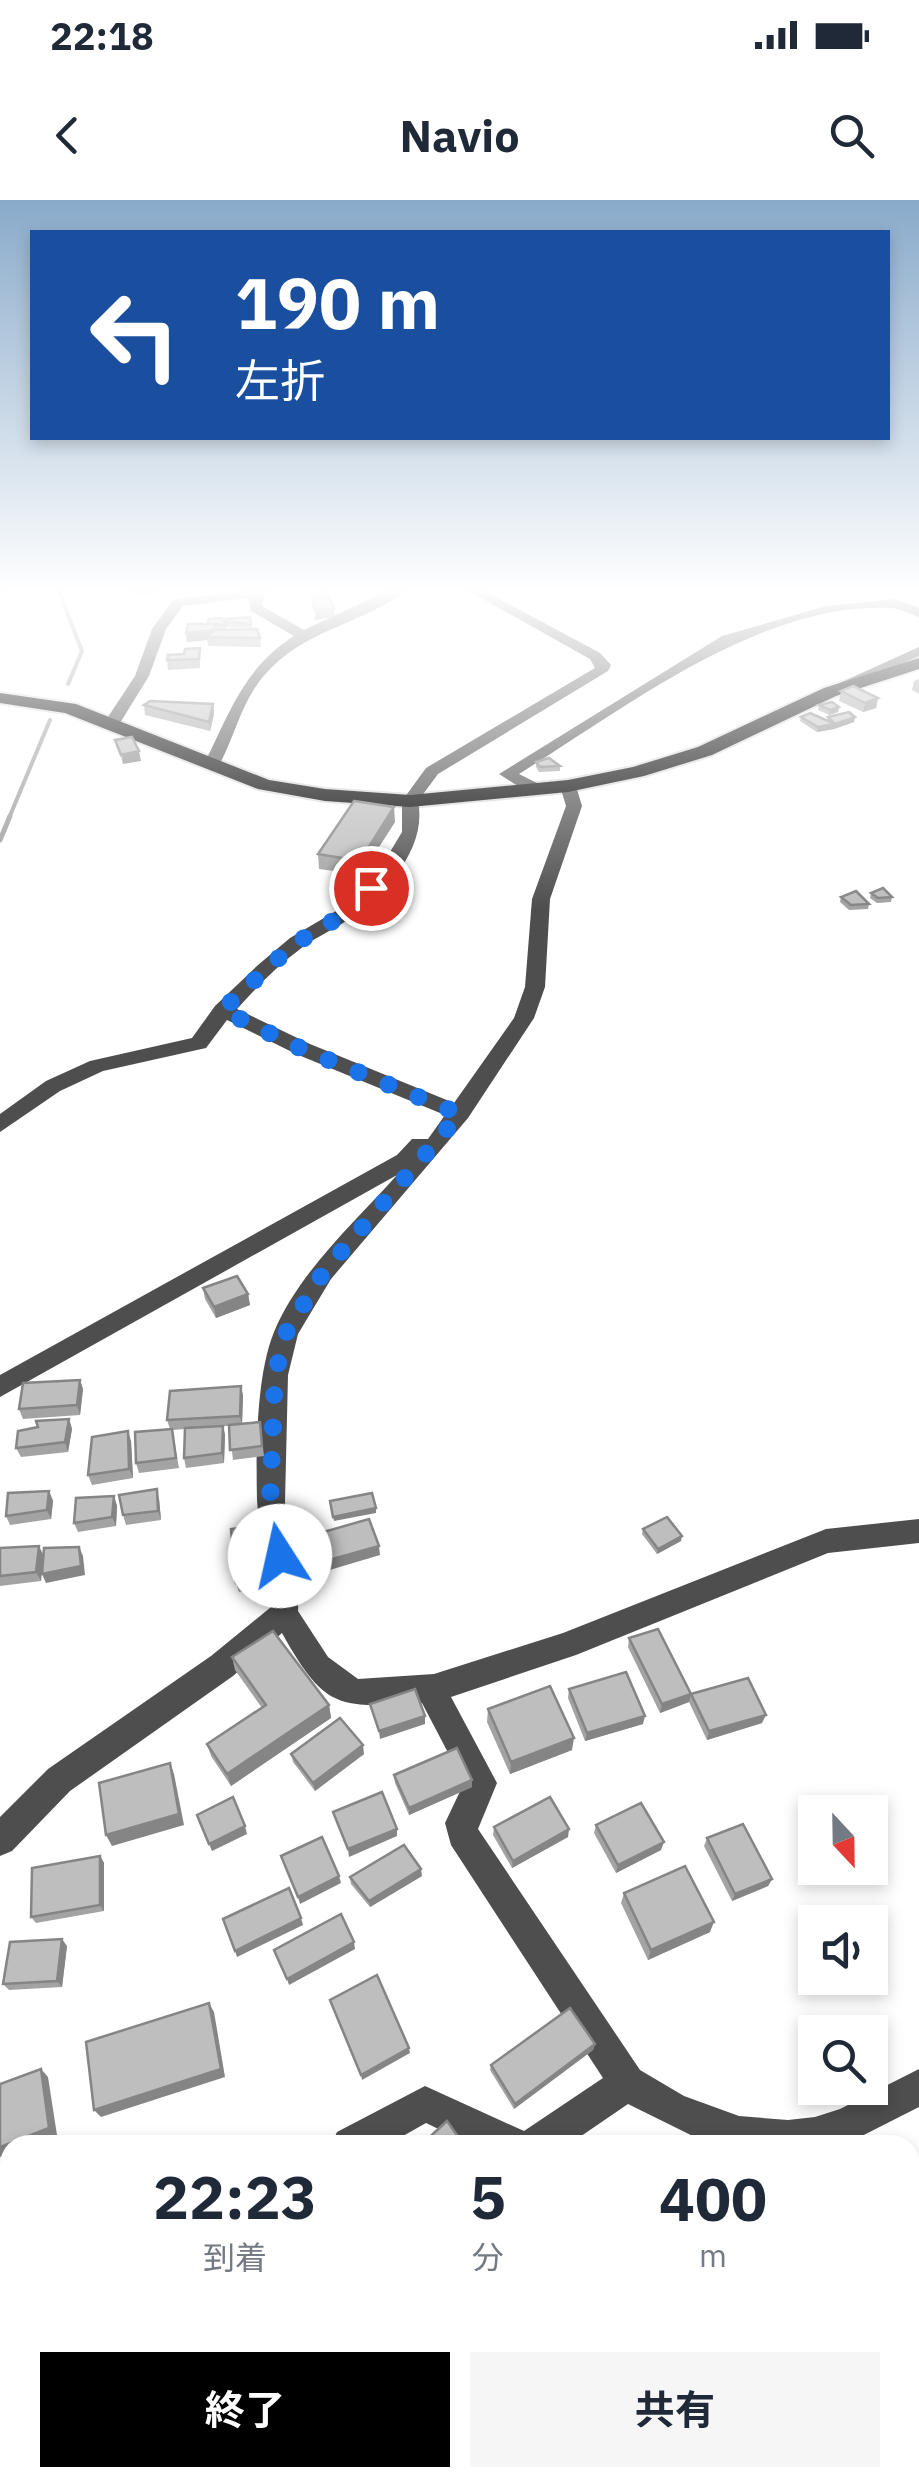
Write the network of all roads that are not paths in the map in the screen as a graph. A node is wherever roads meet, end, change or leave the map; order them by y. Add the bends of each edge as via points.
1 (129, 696) edge
2 (246, 696) edge
3 (559, 696) edge
4 (635, 696) edge
5 (822, 696) edge
6 (0, 698) edge
7 (112, 723) junction
8 (211, 766) junction
9 (568, 786) junction
10 (537, 790) junction
11 (410, 801) junction
12 (222, 1010) junction
13 (456, 1112) junction
14 (0, 1124) edge
15 (0, 1387) edge
16 (919, 1531) edge
17 (281, 1616) junction
18 (434, 1688) junction
19 (0, 1840) edge
20 (627, 2083) junction
21 (919, 2087) edge
22 (368, 2135) edge
23 (492, 2135) edge
24 (551, 2135) edge
25 (738, 2135) edge
26 (819, 2135) edge

1 - 7 street
2 - 8 street
3 - 11 street via 432,771
4 - 10 street via 507,774
5 - 9 highway via 705,750
6 - 7 highway via 68,708
7 - 8 highway
8 - 11 highway via 265,785
9 - 10 highway
9 - 13 street via 574,806 541,899 535,987 524,1018
10 - 11 highway
11 - 12 street via 415,814 403,851 385,874 348,912 294,944
12 - 13 street
12 - 14 street via 199,1043 97,1066 53,1086
13 - 15 street via 405,1160
13 - 17 street via 323,1273 286,1333 275,1375 270,1502 285,1583
16 - 18 street via 826,1542 566,1646
17 - 18 street via 292,1622 317,1666 354,1692
17 - 19 street via 222,1666 59,1780
18 - 20 street via 481,1782 462,1834
20 - 24 street
20 - 25 street via 684,2119
21 - 26 street
22 - 23 street via 425,2104

